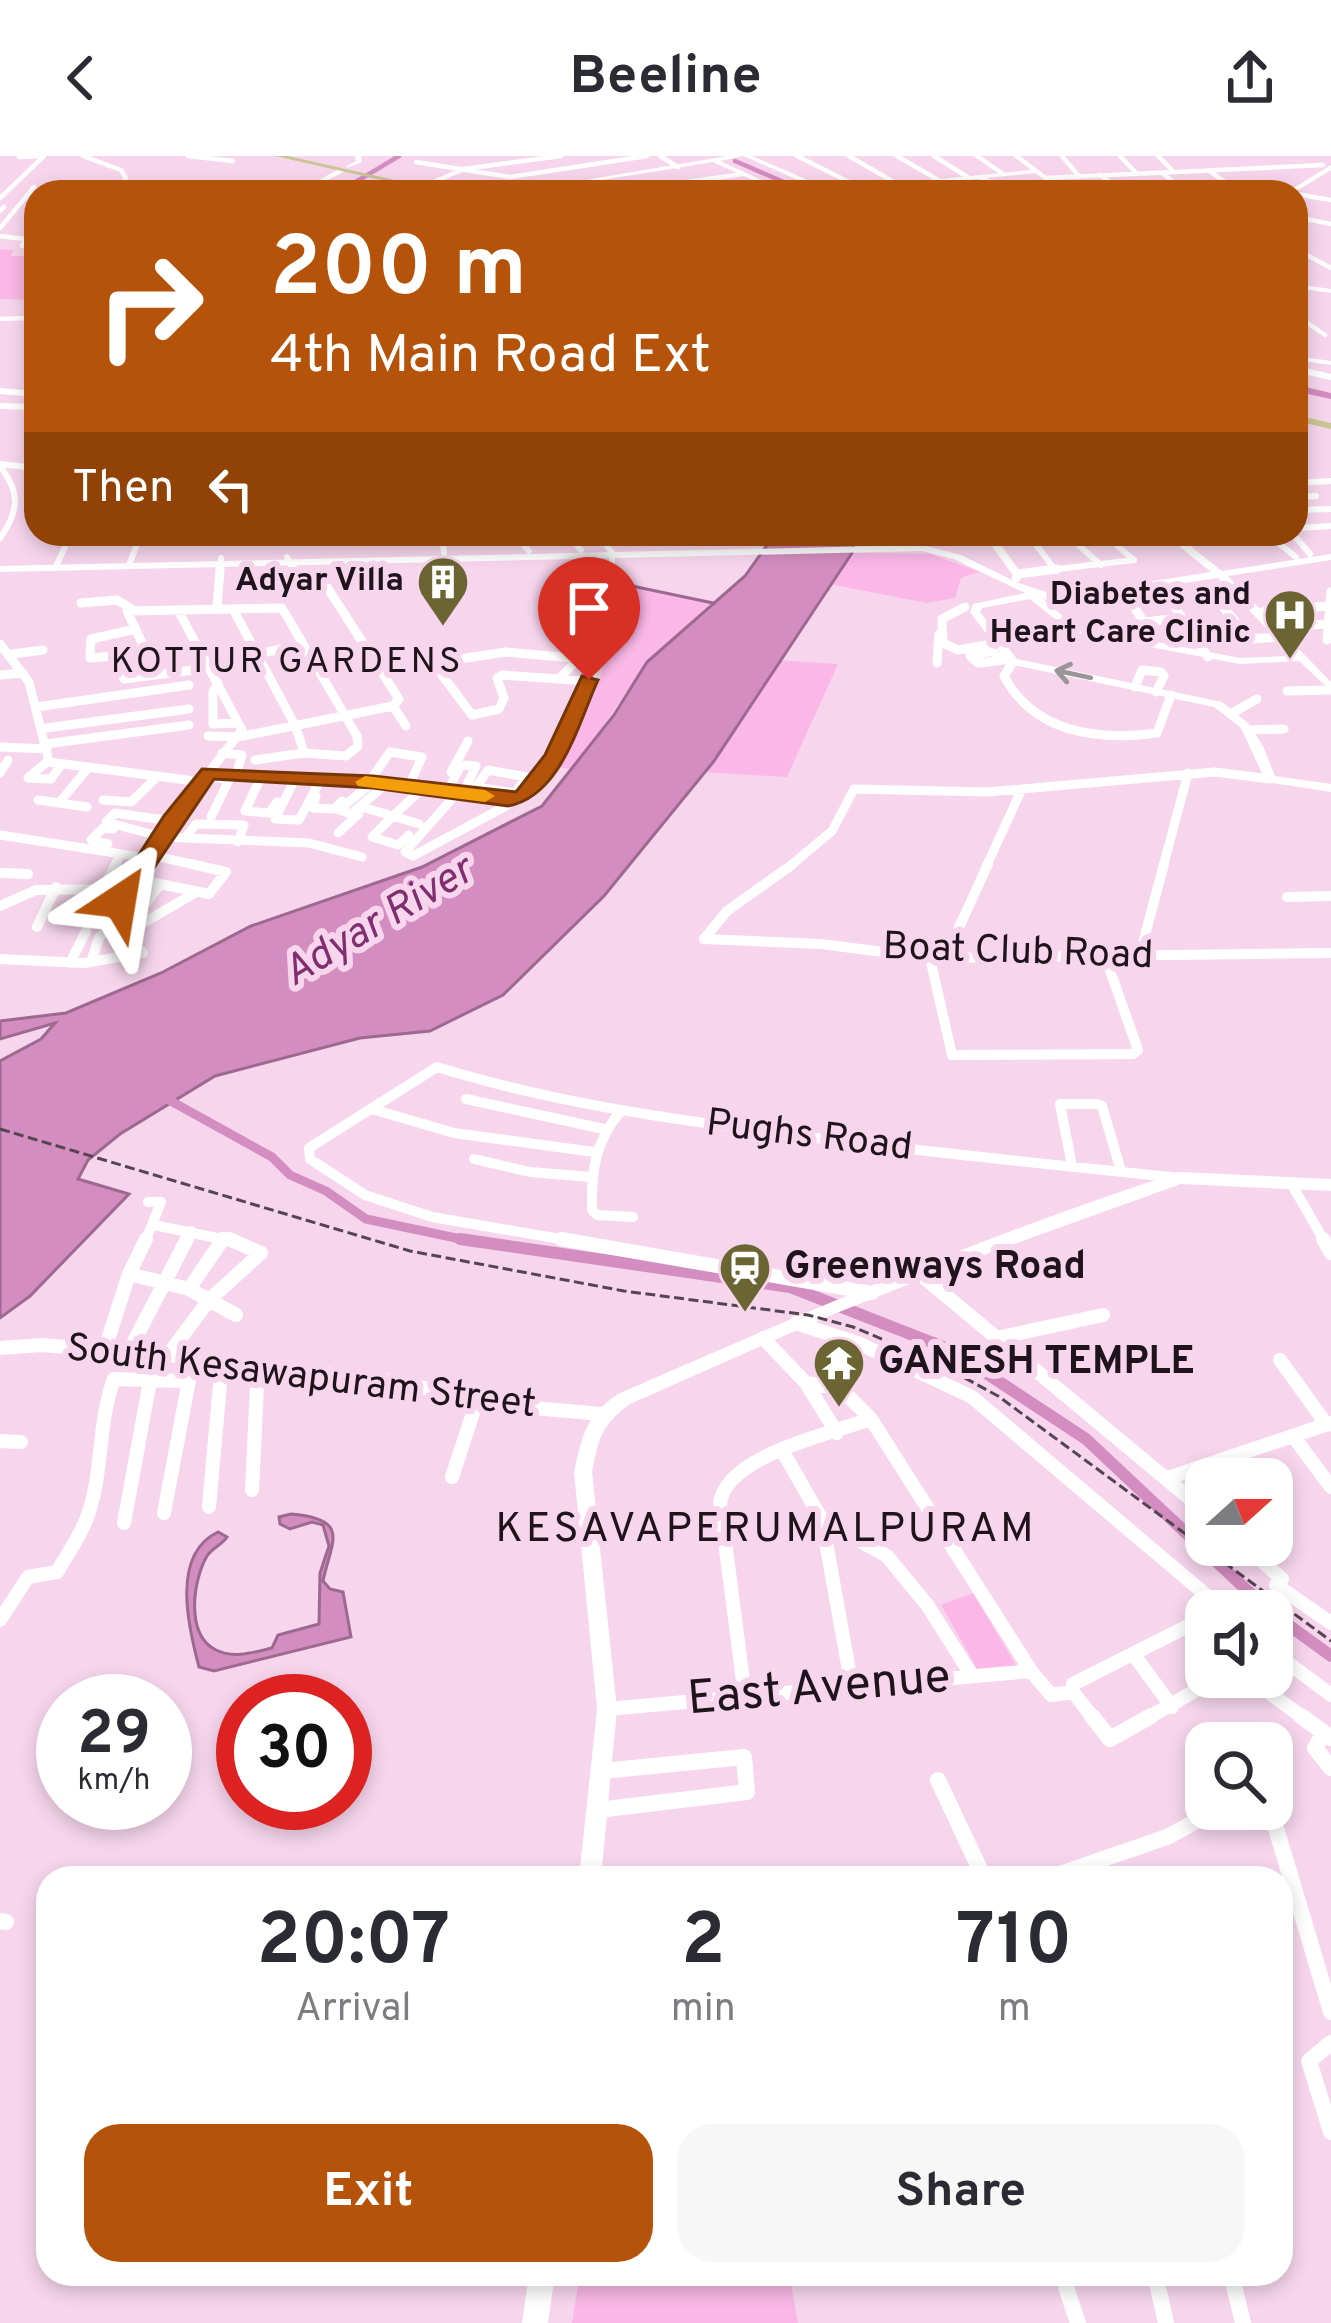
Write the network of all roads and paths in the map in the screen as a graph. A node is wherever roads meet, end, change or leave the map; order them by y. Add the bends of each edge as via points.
1 (44, 156) edge
2 (83, 156) edge
3 (188, 156) edge
4 (278, 156) edge
5 (301, 156) edge
6 (358, 156) edge
7 (426, 156) edge
8 (464, 156) edge
9 (561, 156) edge
10 (618, 156) edge
11 (647, 156) edge
12 (660, 156) edge
13 (748, 156) edge
14 (797, 156) edge
15 (849, 156) edge
16 (897, 156) edge
17 (934, 156) edge
18 (977, 156) edge
19 (1016, 156) edge
20 (1062, 156) edge
21 (1120, 156) edge
22 (1158, 156) edge
23 (1207, 156) edge
24 (1245, 156) edge
25 (1316, 156) edge
26 (19, 157) edge
27 (630, 159) edge
28 (709, 159) edge
29 (233, 161) dead end
30 (322, 162) junction
31 (594, 164) junction
32 (447, 166) junction
33 (677, 166) junction
34 (1327, 166) edge
35 (1261, 167) junction
36 (350, 169) junction
37 (464, 169) junction
38 (1222, 169) junction
39 (1208, 170) junction
40 (1037, 171) junction
41 (1173, 171) junction
42 (1161, 172) junction
43 (1136, 173) junction
44 (743, 174) junction
45 (1004, 174) junction
46 (1099, 174) junction
47 (1078, 175) junction
48 (1046, 178) junction
49 (401, 179) junction
50 (125, 180) edge
51 (325, 180) edge
52 (404, 180) edge
53 (408, 180) edge
54 (438, 180) edge
55 (586, 180) joint
56 (701, 180) edge
57 (758, 180) edge
58 (803, 180) edge
59 (845, 180) edge
60 (890, 180) edge
61 (938, 180) edge
62 (973, 180) joint
63 (1049, 180) edge
64 (1107, 180) edge
65 (1171, 180) edge
66 (1223, 180) edge
67 (10, 187) junction
68 (24, 192) edge
69 (24, 200) edge
70 (1, 205) edge
71 (18, 207) junction
72 (11, 215) junction
73 (0, 232) edge
74 (1329, 362) edge
75 (1308, 371) edge
76 (1313, 372) junction
77 (1308, 377) edge
78 (1331, 378) edge
79 (1319, 391) dead end
80 (0, 392) edge
81 (12, 392) junction
82 (24, 393) edge
83 (0, 404) edge
84 (0, 465) edge
85 (1308, 496) edge
86 (1316, 496) dead end
87 (0, 538) edge
88 (65, 546) edge
89 (136, 546) edge
90 (443, 546) edge
91 (524, 546) edge
92 (577, 546) edge
93 (611, 546) edge
94 (996, 546) edge
95 (1037, 546) edge
96 (1080, 546) edge
97 (1118, 546) edge
98 (1188, 546) edge
99 (1192, 546) edge
100 (1283, 546) edge
101 (1304, 546) edge
102 (581, 550) junction
103 (529, 551) junction
104 (615, 551) junction
105 (443, 553) junction
106 (1310, 554) junction
107 (1331, 554) edge
108 (1296, 556) junction
109 (287, 559) junction
110 (220, 560) junction
111 (130, 563) junction
112 (56, 564) junction
113 (1101, 565) junction
114 (0, 567) edge
115 (1056, 571) junction
116 (1222, 572) junction
117 (1019, 583) junction
118 (1161, 586) junction
119 (1124, 592) junction
120 (1331, 592) edge
121 (81, 603) dead end
122 (1329, 605) edge
123 (1222, 606) dead end
124 (969, 607) junction
125 (217, 608) junction
126 (132, 609) junction
127 (232, 609) junction
128 (178, 610) junction
129 (1264, 611) junction
130 (1181, 618) junction
131 (1144, 622) junction
132 (1328, 623) edge
133 (136, 629) junction
134 (1279, 632) junction
135 (1327, 640) dead end
136 (1129, 641) junction
137 (0, 644) edge
138 (300, 645) junction
139 (43, 650) dead end
140 (973, 651) dead end
141 (1003, 652) junction
142 (13, 654) junction
143 (256, 654) junction
144 (114, 656) junction
145 (1208, 657) junction
146 (1295, 659) dead end
147 (937, 662) dead end
148 (208, 668) junction
149 (23, 673) junction
150 (0, 675) edge
151 (560, 678) junction
152 (589, 680) junction
153 (218, 682) junction
154 (1328, 684) edge
155 (189, 686) dead end
156 (1136, 687) junction
157 (1287, 691) dead end
158 (1156, 692) junction
159 (1171, 694) junction
160 (1258, 699) dead end
161 (394, 706) junction
162 (38, 707) junction
163 (189, 709) dead end
164 (1234, 712) junction
165 (344, 717) junction
166 (238, 723) junction
167 (189, 725) dead end
168 (406, 726) dead end
169 (296, 727) junction
170 (46, 728) junction
171 (1284, 729) dead end
172 (1250, 730) junction
173 (208, 736) dead end
174 (417, 736) dead end
175 (238, 737) junction
176 (468, 741) dead end
177 (0, 747) edge
178 (47, 751) junction
179 (222, 753) junction
180 (304, 754) junction
181 (408, 754) junction
182 (8, 760) dead end
183 (255, 760) dead end
184 (62, 765) junction
185 (88, 768) junction
186 (0, 773) edge
187 (1188, 773) junction
188 (236, 776) junction
189 (527, 776) junction
190 (158, 777) junction
191 (261, 777) junction
192 (205, 778) junction
193 (293, 779) junction
194 (541, 779) junction
195 (1270, 779) junction
196 (322, 781) junction
197 (367, 782) junction
198 (389, 784) junction
199 (410, 786) junction
200 (423, 788) junction
201 (1331, 788) edge
202 (1022, 789) junction
203 (452, 791) junction
204 (38, 800) dead end
205 (103, 800) dead end
206 (510, 800) junction
207 (58, 803) junction
208 (87, 806) dead end
209 (365, 808) junction
210 (186, 809) junction
211 (393, 816) junction
212 (171, 821) junction
213 (419, 824) junction
214 (245, 826) junction
215 (338, 833) dead end
216 (0, 835) edge
217 (159, 838) junction
218 (185, 838) junction
219 (238, 842) junction
220 (273, 843) junction
221 (121, 854) junction
222 (150, 855) junction
223 (362, 857) dead end
224 (0, 873) edge
225 (28, 874) dead end
226 (134, 883) junction
227 (56, 887) junction
228 (100, 887) junction
229 (158, 887) junction
230 (1331, 896) edge
231 (1287, 897) dead end
232 (120, 901) junction
233 (0, 906) edge
234 (93, 907) dead end
235 (114, 922) junction
236 (37, 927) dead end
237 (86, 931) dead end
238 (126, 933) junction
239 (1331, 953) edge
240 (931, 958) junction
241 (945, 958) junction
242 (1139, 958) junction
243 (0, 959) edge
244 (1106, 959) junction
245 (70, 962) junction
246 (91, 962) junction
247 (466, 1099) dead end
248 (372, 1109) junction
249 (620, 1112) junction
250 (604, 1129) junction
251 (594, 1152) junction
252 (474, 1159) dead end
253 (1072, 1166) junction
254 (1120, 1172) junction
255 (591, 1177) junction
256 (1180, 1178) junction
257 (1331, 1184) edge
258 (1292, 1185) junction
259 (148, 1202) dead end
260 (633, 1217) dead end
261 (154, 1225) junction
262 (191, 1231) junction
263 (224, 1237) junction
264 (1331, 1253) edge
265 (130, 1274) junction
266 (920, 1274) junction
267 (163, 1280) junction
268 (189, 1289) junction
269 (866, 1296) junction
270 (209, 1300) junction
271 (236, 1315) dead end
272 (1103, 1315) dead end
273 (796, 1323) junction
274 (763, 1338) junction
275 (997, 1338) junction
276 (0, 1348) edge
277 (104, 1352) junction
278 (128, 1353) junction
279 (169, 1355) junction
280 (193, 1359) junction
281 (1280, 1360) dead end
282 (222, 1362) junction
283 (258, 1365) junction
284 (150, 1381) junction
285 (186, 1381) junction
286 (806, 1383) junction
287 (477, 1401) junction
288 (602, 1414) junction
289 (871, 1418) junction
290 (1329, 1424) edge
291 (837, 1433) junction
292 (1293, 1436) junction
293 (0, 1441) edge
294 (21, 1442) dead end
295 (783, 1452) junction
296 (452, 1477) dead end
297 (1168, 1478) junction
298 (1331, 1487) edge
299 (252, 1490) dead end
300 (1185, 1493) edge
301 (209, 1507) dead end
302 (164, 1513) dead end
303 (823, 1520) junction
304 (124, 1523) dead end
305 (1267, 1566) edge
306 (1201, 1590) edge
307 (0, 1620) edge
308 (1331, 1623) edge
309 (1185, 1629) edge
310 (1134, 1655) junction
311 (1293, 1667) edge
312 (1030, 1671) junction
313 (972, 1676) junction
314 (852, 1687) junction
315 (1072, 1692) junction
316 (1331, 1695) edge
317 (745, 1696) junction
318 (1186, 1698) edge
319 (1277, 1698) edge
320 (1172, 1707) junction
321 (607, 1708) junction
322 (1328, 1735) edge
323 (1331, 1768) edge
324 (602, 1771) junction
325 (938, 1780) dead end
326 (598, 1810) junction
327 (1185, 1829) edge
328 (1276, 1830) edge
329 (591, 1866) edge
330 (978, 1866) edge
331 (1082, 1866) edge
332 (1287, 1866) edge
333 (1293, 1885) edge
334 (1331, 2012) edge
335 (1331, 2043) edge
336 (1331, 2132) edge
337 (540, 2286) edge
338 (1158, 2286) edge
339 (1235, 2286) edge
340 (1066, 2287) dead end
341 (535, 2323) edge
342 (1078, 2323) edge
343 (1166, 2323) edge
344 (1243, 2323) edge

1 - 26 street
1 - 67 street
2 - 50 street via 121,170
3 - 29 street
4 - 30 main road
5 - 30 main road
6 - 36 main road
7 - 32 street via 416,162
8 - 32 street
9 - 31 street
9 - 37 street
10 - 27 street
11 - 27 street
12 - 33 street
13 - 28 main road
13 - 55 main road
13 - 58 main road
14 - 59 street
15 - 60 street
16 - 61 street
17 - 62 street
18 - 45 street
19 - 40 main road
20 - 47 street
21 - 43 street
22 - 41 street
23 - 38 street
24 - 35 street
25 - 34 street
27 - 31 street
28 - 33 main road
28 - 44 main road
30 - 36 main road
31 - 37 street via 510,177
32 - 37 street
33 - 55 main road
34 - 35 street
35 - 38 street
36 - 49 main road
36 - 51 street
37 - 54 street
38 - 39 street
39 - 41 street
39 - 66 street
40 - 45 main road
40 - 48 main road
41 - 42 street
42 - 43 street
42 - 65 street
43 - 46 street
44 - 56 street
44 - 57 main road
45 - 62 main road
46 - 47 street
46 - 64 street
47 - 48 street
48 - 63 main road
49 - 52 main road
49 - 53 main road
67 - 68 street
67 - 70 street
69 - 71 street
70 - 71 street
70 - 72 street
71 - 72 street
72 - 73 street
74 - 76 street
75 - 76 street
76 - 77 street
76 - 78 street
78 - 79 street
80 - 81 street
81 - 82 street
81 - 83 street
84 - 87 street via 19,497
85 - 86 street
88 - 112 street
89 - 111 street
90 - 105 street
91 - 103 street
92 - 102 street
93 - 104 street
94 - 117 main road
95 - 115 street
96 - 113 street
97 - 113 street via 1134,560
98 - 116 main road
99 - 116 main road
100 - 108 street
101 - 106 street
102 - 103 main road
102 - 104 main road
103 - 105 main road
104 - 109 main road
104 - 117 main road via 887,546 948,552
104 - 152 street via 616,579
105 - 109 main road
106 - 107 main road
106 - 108 main road
107 - 116 main road
107 - 117 main road via 1071,594
108 - 116 main road
109 - 110 main road
109 - 161 street via 301,588 327,587 399,699
110 - 111 main road
110 - 125 street
111 - 112 main road
111 - 114 main road
112 - 114 main road
113 - 115 street
115 - 117 street
116 - 117 main road via 1064,592
116 - 118 main road
116 - 129 main road
116 - 134 main road
117 - 119 main road via 1058,599
117 - 124 main road
117 - 136 main road via 1064,626
118 - 119 main road
118 - 130 street
119 - 131 street
120 - 122 street
121 - 126 street via 117,600
122 - 129 street
122 - 132 street
123 - 134 street via 1251,639
124 - 141 main road
124 - 141 street via 942,619 943,643
124 - 147 street via 941,616
125 - 127 street
125 - 128 street
126 - 128 street
126 - 133 street
127 - 138 street via 282,608
127 - 143 street
128 - 148 street
129 - 134 main road
130 - 131 street
130 - 145 street
131 - 136 street
132 - 134 street
132 - 135 street
133 - 144 street via 143,649
133 - 144 street via 90,640 90,658
134 - 154 main road
136 - 145 main road
137 - 142 street
138 - 143 street
138 - 165 street
139 - 142 street
140 - 141 street
156 -> 141 main road
141 - 159 street via 1009,688 1059,728 1114,738 1157,733
142 - 149 street
143 - 169 street
144 - 148 street via 124,679
145 - 146 main road
148 - 153 street
149 - 150 street
149 - 162 street
151 - 151 street via 573,658 506,652 433,663 472,715 499,709 499,676
151 - 152 street
152 - 194 street
153 - 166 street
153 - 166 street via 213,724
154 - 157 street
155 - 162 street
156 - 158 main road
156 - 158 street via 1142,670 1163,673
158 - 159 main road
159 - 164 main road
160 - 164 street
161 - 165 street
161 - 168 street
162 - 170 street
163 - 170 street
164 - 172 main road
165 - 169 street
165 - 180 street via 358,741 351,754
166 - 175 street
167 - 178 street
169 - 175 street
169 - 180 street
170 - 178 street
171 - 172 street
172 - 195 main road
173 - 175 street
174 - 181 street
175 - 179 street
176 - 203 street
177 - 178 street
178 - 184 street
178 - 184 street via 28,778 51,779
179 - 188 street via 242,755
179 - 192 street
180 - 183 street
181 - 197 street via 385,753
181 - 199 street via 422,759
182 - 186 street
184 - 185 street
185 - 190 street
185 - 207 street
187 - 195 street
187 - 202 street
187 - 242 street
188 - 191 street
188 - 192 street
189 - 189 street via 488,770 476,787 515,793
189 - 194 street
190 - 192 street
190 - 205 street via 131,802
191 - 193 street
191 - 193 street via 245,811 271,812
192 - 210 street
193 - 196 street
193 - 196 street via 275,819 299,820
194 - 206 street
195 - 201 main road
196 - 197 street
196 - 197 street via 313,808 335,809
197 - 198 street
197 - 198 street via 339,810 352,813
198 - 199 street
198 - 209 street
199 - 200 street
200 - 203 street
200 - 211 street
202 - 240 street, Boat Club Road via 854,789 832,831 727,911 704,939
202 - 241 street
203 - 206 street
203 - 206 street via 405,852 413,856
203 - 213 street
204 - 207 street
207 - 208 street
209 - 211 street
209 - 215 street
210 - 210 street via 213,814 227,779 212,779
210 - 212 street
211 - 213 street
211 - 213 street via 372,837 398,845
212 - 217 street
212 - 217 street via 115,813 106,821
214 - 218 street via 196,824
214 - 219 street
214 - 220 street via 251,818 280,825
216 - 221 street
217 - 218 street
217 - 222 street
217 - 222 street via 106,827 91,840
218 - 219 street
219 - 220 street
220 - 223 street via 313,840
221 - 222 street
221 - 228 street
222 - 226 street
222 - 226 street via 226,872 209,894
224 - 225 street
226 - 228 street
226 - 229 street
226 - 232 street
227 - 228 street
227 - 233 street
227 - 236 street
228 - 234 street
229 - 232 street via 147,902
229 - 238 street via 193,894
230 - 231 street
232 - 235 street
235 - 238 street
235 - 246 street
237 - 245 street
238 - 246 street via 143,953
239 - 242 street, Boat Club Road
240 - 241 street, Boat Club Road
240 - 244 street via 952,1055 1133,1054 1138,1049
241 - 244 street, Boat Club Road
242 - 244 street, Boat Club Road
243 - 245 street
245 - 246 street
247 - 250 street
248 - 249 street, Pughs Road via 443,1068
248 - 251 street via 499,1144
248 - 269 street via 314,1142 308,1154 365,1195 433,1216
249 - 250 street
249 - 253 street, Pughs Road
250 - 251 street
251 - 255 street
252 - 255 street
253 - 254 street, Pughs Road
253 - 254 street via 1060,1104 1096,1104
254 - 256 street, Pughs Road
255 - 260 street via 593,1213
256 - 258 main road
256 - 266 main road
257 - 258 main road
258 - 264 street
259 - 261 street via 161,1205
261 - 262 street
261 - 265 street
262 - 263 street
262 - 267 street
263 - 268 street
263 - 270 street via 261,1253
265 - 267 street
265 - 277 street
266 - 269 main road
266 - 275 street
267 - 268 street
267 - 278 street
268 - 270 street
269 - 273 main road
270 - 271 street
270 - 279 street
272 - 275 street
273 - 274 main road
273 - 306 street via 972,1397
274 - 286 street
274 - 288 main road
275 - 297 street
276 - 277 street, South Kesawapuram Street
277 - 278 street, South Kesawapuram Street
278 - 279 street, South Kesawapuram Street
279 - 280 street, South Kesawapuram Street
280 - 282 street, South Kesawapuram Street
280 - 285 street
281 - 290 street
282 - 283 street, South Kesawapuram Street
282 - 301 street
283 - 287 street, South Kesawapuram Street via 394,1381
283 - 299 street
284 - 285 street
284 - 304 street
284 - 307 street via 114,1379 100,1411 82,1529 57,1572 28,1576
285 - 302 street
286 - 289 street via 840,1388
286 - 291 street
287 - 288 street, South Kesawapuram Street
287 - 296 street
288 - 321 main road via 584,1472
289 - 291 street
289 - 312 street
290 - 292 street
291 - 295 street
292 - 297 street
292 - 298 street
293 - 294 street
295 - 303 street
295 - 317 street via 740,1467 722,1487
297 - 300 street
303 - 313 street via 887,1556
303 - 314 street
305 - 308 street via 1282,1579 1276,1585
309 - 310 street
310 - 315 street via 1073,1684
310 - 320 street
311 - 316 street
312 - 313 street, East Avenue
312 - 315 street via 1051,1694
313 - 314 street, East Avenue
314 - 317 street, East Avenue
315 - 320 street via 1106,1739
317 - 321 street, East Avenue
318 - 320 street
319 - 322 street
321 - 324 main road
322 - 323 street via 1315,1748
324 - 326 main road
324 - 326 street via 744,1757 747,1792
325 - 330 street
326 - 329 main road
327 - 331 street
328 - 332 street
333 - 334 street
335 - 336 street via 1309,2062
337 - 341 main road
338 - 343 street
339 - 344 street
340 - 342 street

